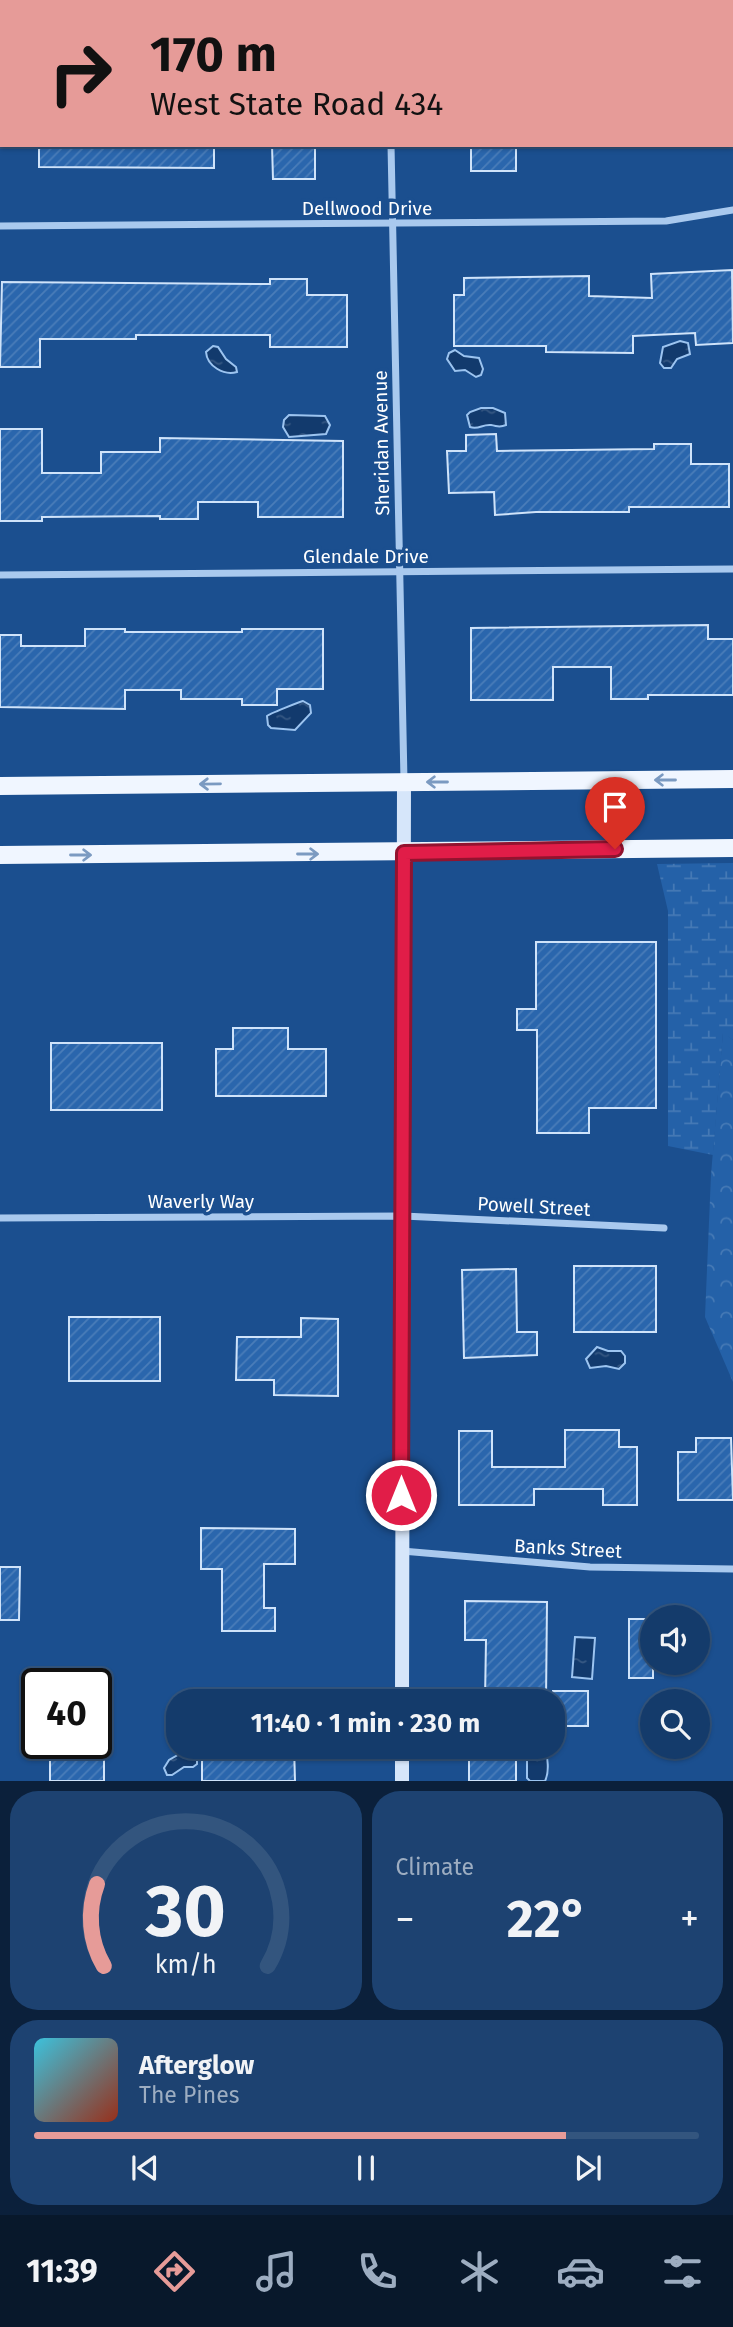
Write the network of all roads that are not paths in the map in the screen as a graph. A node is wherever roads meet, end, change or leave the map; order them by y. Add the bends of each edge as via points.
1 (391, 147) edge
2 (733, 210) edge
3 (394, 224) junction
4 (0, 226) edge
5 (733, 569) edge
6 (398, 572) junction
7 (0, 575) edge
8 (733, 779) edge
9 (404, 782) junction
10 (0, 786) edge
11 (733, 848) edge
12 (404, 853) junction
13 (0, 855) edge
14 (403, 1216) junction
15 (0, 1218) edge
16 (664, 1228) dead end
17 (401, 1551) junction
18 (733, 1569) edge
19 (401, 1689) edge
20 (402, 1759) edge
21 (402, 1781) edge

1 - 3 street, Sheridan Avenue
2 - 3 street, Dellwood Drive via 666,221
3 - 4 street, Dellwood Drive
3 - 6 street, Sheridan Avenue
5 - 6 street, Glendale Drive
6 - 7 street, Glendale Drive
6 - 9 street, Sheridan Avenue
8 -> 9 main road
9 -> 10 main road
9 - 12 street
11 - 12 main road
13 -> 12 main road
12 - 14 street
14 - 15 street, Waverly Way
14 - 16 street, Powell Street
14 - 17 street
17 - 18 street, Banks Street via 590,1567
17 - 19 street
20 - 21 street

